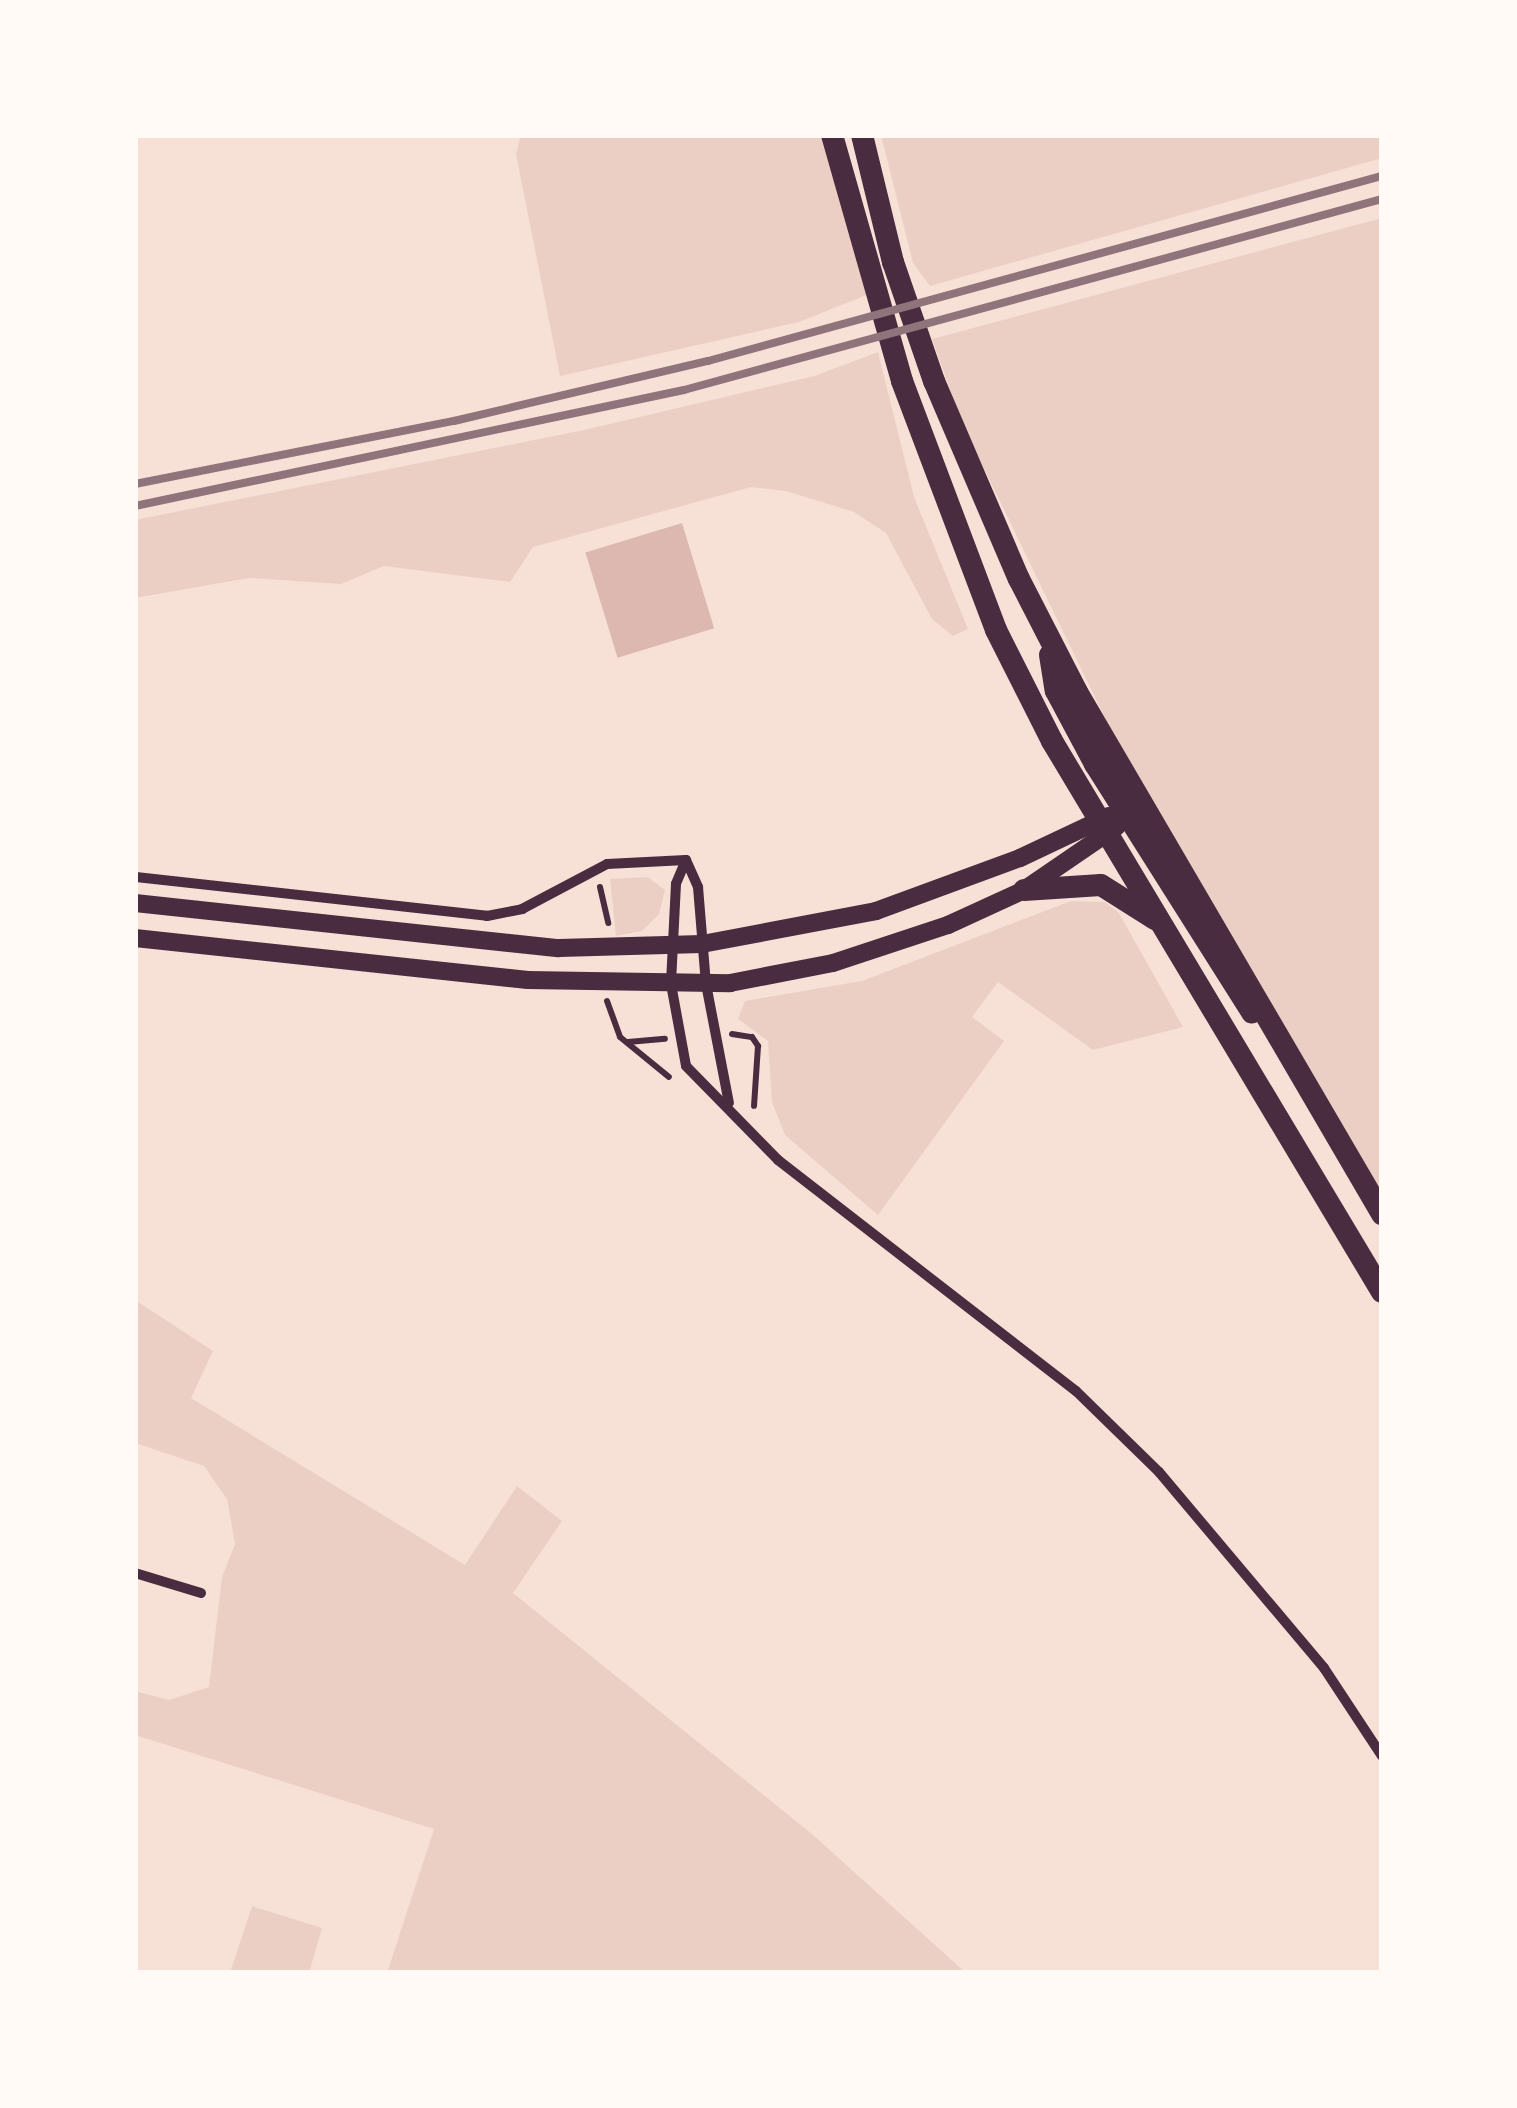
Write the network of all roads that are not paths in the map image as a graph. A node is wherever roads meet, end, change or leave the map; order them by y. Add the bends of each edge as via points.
1 (832, 135) edge
2 (862, 135) edge
3 (1048, 637) junction
4 (1124, 815) junction
5 (1103, 827) junction
6 (686, 860) junction
7 (136, 877) edge
8 (1024, 890) junction
9 (135, 903) edge
10 (1162, 925) junction
11 (135, 938) edge
12 (702, 944) junction
13 (672, 946) junction
14 (671, 984) junction
15 (706, 984) junction
16 (1281, 1040) junction
17 (729, 1104) junction
18 (1382, 1214) edge
19 (1382, 1292) edge
20 (135, 1574) edge
21 (201, 1593) dead end
22 (1382, 1756) edge

1 - 5 main road via 902,382 978,590
2 - 3 main road via 893,262 934,381
3 - 4 main road via 1056,691
3 - 16 main road
4 - 5 street
4 - 16 main road via 1240,1000
5 - 8 street
5 - 10 main road
5 - 12 street via 876,911
6 - 7 street via 607,864 522,909 487,916
6 - 12 street via 698,888
6 - 13 street via 676,884
8 - 10 main road via 1101,885
8 - 15 street via 858,956
9 - 13 street via 560,948
10 - 19 main road
11 - 14 street via 528,980
12 - 13 street
12 - 15 street
13 - 14 street
14 - 15 street
14 - 17 street via 686,1066
15 - 17 street
16 - 18 main road
17 - 22 street via 778,1160 1076,1392 1159,1472 1324,1668
20 - 21 street

